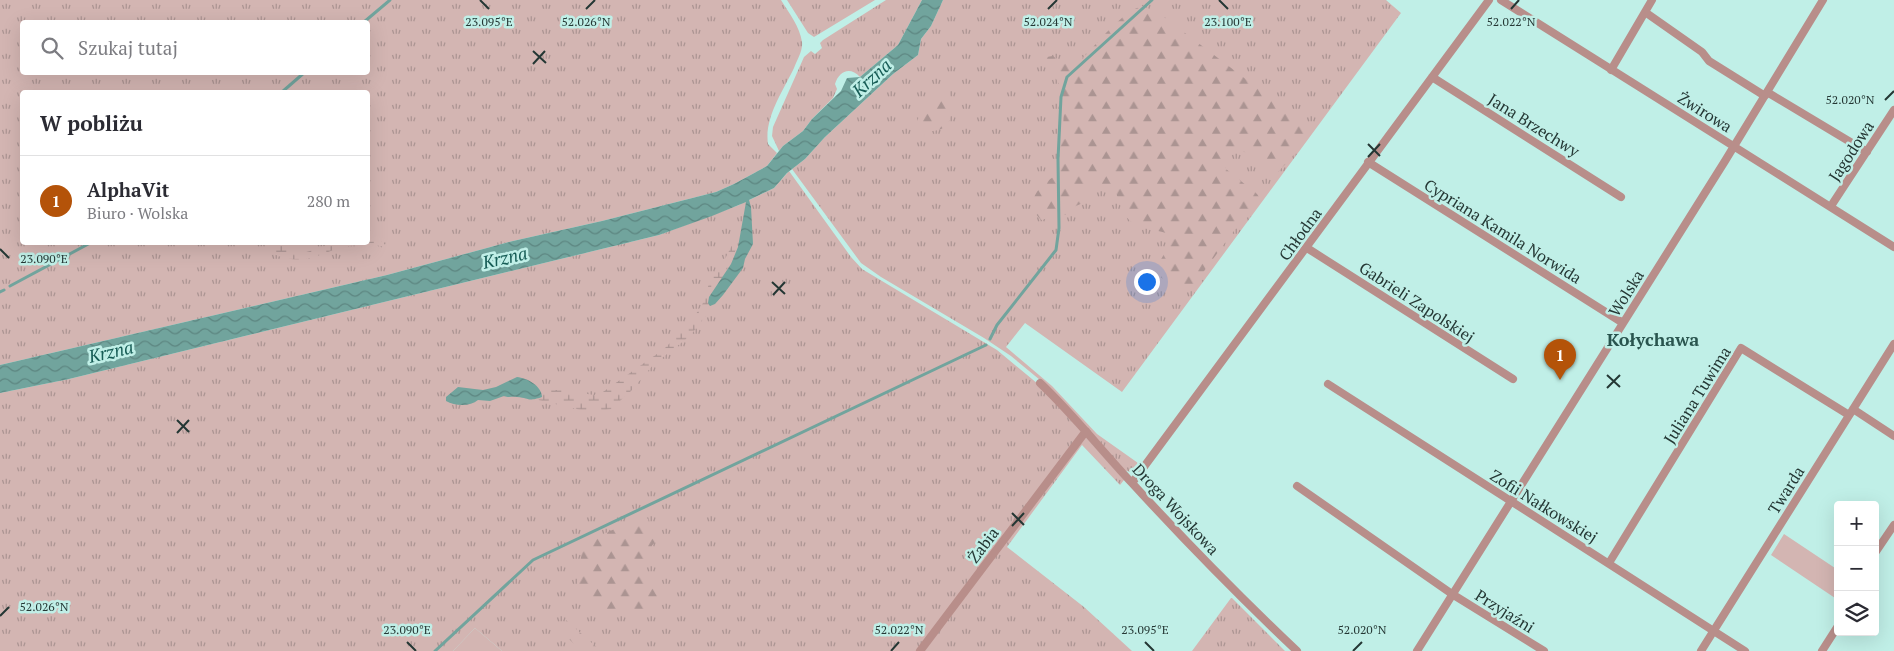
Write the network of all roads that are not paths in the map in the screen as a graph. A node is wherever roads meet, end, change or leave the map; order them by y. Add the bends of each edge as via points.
1 (1489, 0) edge
2 (1502, 0) edge
3 (1652, 0) edge
4 (1823, 0) edge
5 (1645, 12) junction
6 (1612, 70) junction
7 (1432, 77) junction
8 (1766, 94) junction
9 (1894, 110) edge
10 (1734, 146) junction
11 (1866, 152) junction
12 (1368, 162) junction
13 (1621, 197) dead end
14 (1831, 206) junction
15 (1894, 247) edge
16 (1307, 248) junction
17 (1623, 323) junction
18 (1894, 344) edge
19 (1513, 379) dead end
20 (1040, 383) dead end
21 (1328, 384) dead end
22 (1851, 412) junction
23 (1086, 431) junction
24 (1894, 436) edge
25 (1132, 483) junction
26 (1297, 486) dead end
27 (1511, 502) junction
28 (1894, 525) edge
29 (1879, 547) edge
30 (1609, 562) junction
31 (1452, 594) junction
32 (1714, 631) junction
33 (1834, 632) edge
34 (920, 651) edge
35 (1297, 651) edge
36 (1417, 651) edge
37 (1544, 651) edge
38 (1701, 651) edge
39 (1746, 651) edge
40 (1822, 651) edge

1 - 7 street, Chłodna
2 - 6 street, Żwirowa
3 - 5 street
4 - 8 street, Wolska
5 - 6 street
5 - 8 street via 1702,52 1709,61
6 - 10 street, Żwirowa
7 - 12 street, Chłodna
7 - 13 street, Jana Brzechwy
8 - 10 street, Wolska
8 - 11 street
9 - 11 street, Jagodowa
10 - 14 street, Żwirowa
10 - 17 street, Wolska
11 - 14 street, Jagodowa
12 - 16 street, Chłodna
12 - 17 street, Cypriana Kamila Norwida
14 - 15 street, Żwirowa
16 - 19 street, Gabrieli Zapolskiej
16 - 25 street, Chłodna
17 - 27 street, Wolska
18 - 22 street, Twarda
20 - 23 street, Droga Wojskowa
21 - 27 street, Zofii Nałkowskiej
22 - 24 street
22 - 30 street, Juliana Tuwima via 1741,348
22 - 32 street, Twarda
23 - 25 street, Droga Wojskowa
23 - 34 street, Żabia
25 - 35 street, Droga Wojskowa via 1224,581
26 - 31 street, Przyjaźni
27 - 30 street, Zofii Nałkowskiej
27 - 31 street, Wolska
28 - 29 street
30 - 32 street, Zofii Nałkowskiej
31 - 36 street, Wolska
31 - 37 street, Przyjaźni
32 - 38 street, Twarda
32 - 39 street, Zofii Nałkowskiej
33 - 40 street

